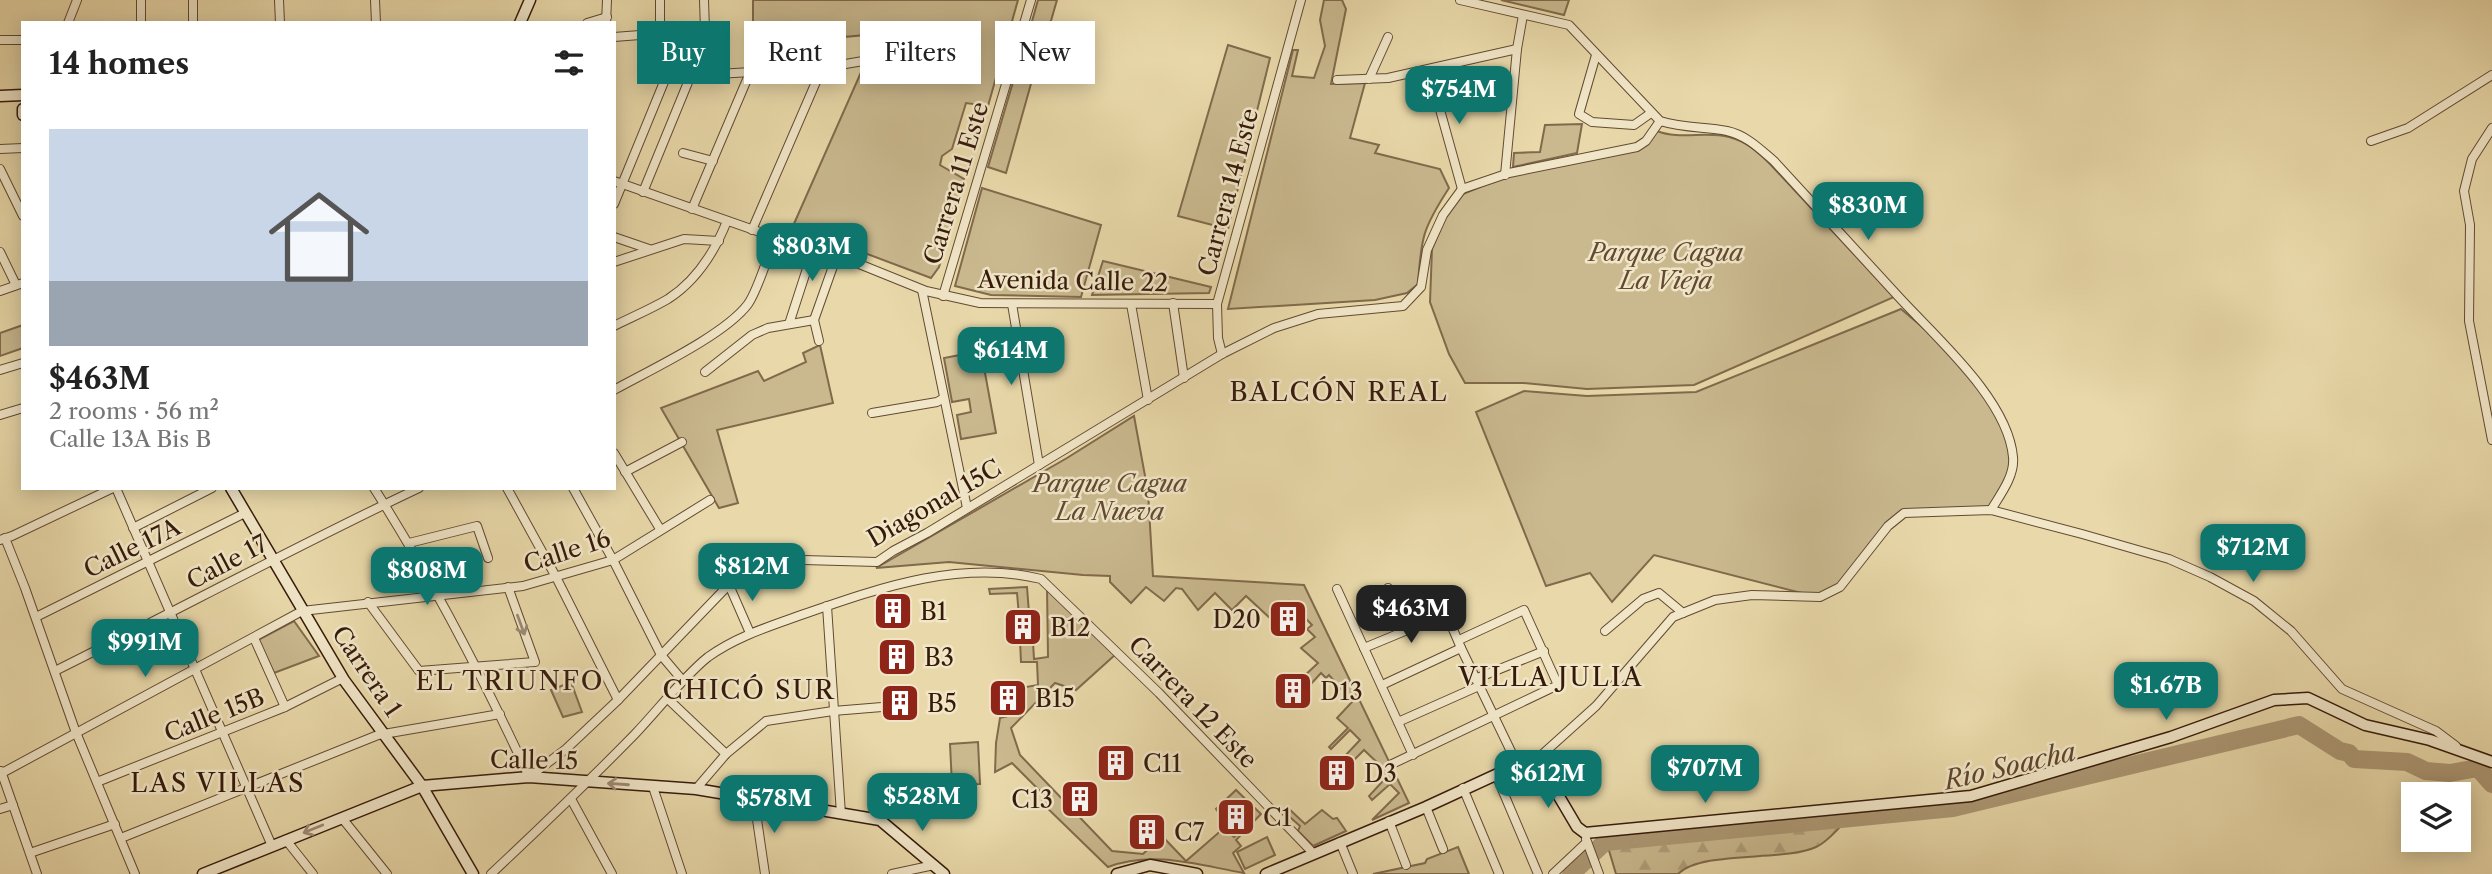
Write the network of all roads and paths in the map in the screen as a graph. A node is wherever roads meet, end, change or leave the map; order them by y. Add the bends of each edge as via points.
1 (77, 0) edge
2 (141, 0) edge
3 (193, 0) edge
4 (279, 0) edge
5 (375, 0) edge
6 (530, 0) edge
7 (607, 0) edge
8 (660, 0) edge
9 (704, 0) edge
10 (1031, 0) edge
11 (1301, 0) edge
12 (1460, 0) edge
13 (1523, 15) junction
14 (606, 20) edge
15 (69, 21) edge
16 (141, 21) edge
17 (192, 21) edge
18 (280, 21) edge
19 (376, 21) edge
20 (521, 21) edge
21 (660, 21) edge
22 (705, 21) edge
23 (637, 36) edge
24 (616, 37) edge
25 (1388, 37) dead end
26 (0, 40) edge
27 (21, 40) edge
28 (1517, 49) junction
29 (1596, 55) junction
30 (1429, 70) junction
31 (2492, 75) edge
32 (1369, 79) junction
33 (1337, 80) dead end
34 (663, 84) edge
35 (687, 84) edge
36 (745, 84) edge
37 (815, 84) edge
38 (21, 95) edge
39 (0, 96) edge
40 (1651, 113) junction
41 (1660, 121) junction
42 (2492, 128) edge
43 (2371, 141) dead end
44 (21, 148) edge
45 (0, 149) edge
46 (683, 153) dead end
47 (713, 161) junction
48 (0, 169) edge
49 (1506, 174) junction
50 (619, 183) edge
51 (1462, 189) junction
52 (643, 192) junction
53 (692, 209) junction
54 (21, 212) edge
55 (727, 221) junction
56 (752, 230) junction
57 (619, 238) edge
58 (775, 238) junction
59 (719, 241) junction
60 (649, 249) junction
61 (813, 250) junction
62 (0, 252) edge
63 (837, 255) junction
64 (616, 261) edge
65 (20, 284) edge
66 (922, 290) junction
67 (0, 291) edge
68 (943, 296) junction
69 (1173, 303) junction
70 (1012, 304) junction
71 (1131, 304) junction
72 (1217, 304) junction
73 (814, 320) junction
74 (789, 324) junction
75 (616, 325) edge
76 (818, 341) dead end
77 (1222, 354) junction
78 (21, 364) edge
79 (0, 370) edge
80 (705, 372) dead end
81 (1184, 378) junction
82 (616, 389) edge
83 (944, 398) junction
84 (1147, 400) junction
85 (21, 409) edge
86 (872, 413) dead end
87 (0, 415) edge
88 (2492, 440) edge
89 (682, 442) dead end
90 (616, 456) edge
91 (1039, 465) junction
92 (625, 472) junction
93 (111, 490) edge
94 (116, 490) edge
95 (208, 490) edge
96 (232, 490) edge
97 (375, 490) edge
98 (415, 490) edge
99 (508, 490) edge
100 (574, 490) edge
101 (710, 500) dead end
102 (384, 504) junction
103 (967, 508) junction
104 (1991, 510) junction
105 (245, 513) junction
106 (133, 528) junction
107 (660, 529) junction
108 (3, 539) edge
109 (409, 543) junction
110 (488, 558) dead end
111 (272, 560) junction
112 (613, 560) junction
113 (148, 562) junction
114 (556, 577) junction
115 (729, 585) junction
116 (508, 587) junction
117 (1388, 588) dead end
118 (1337, 589) dead end
119 (1437, 592) dead end
120 (437, 594) junction
121 (368, 602) junction
122 (827, 606) junction
123 (302, 611) junction
124 (1683, 613) junction
125 (170, 614) junction
126 (1446, 614) junction
127 (36, 617) junction
128 (1407, 631) junction
129 (1605, 631) dead end
130 (750, 633) junction
131 (254, 638) junction
132 (1460, 644) junction
133 (1364, 648) junction
134 (1544, 651) junction
135 (661, 655) junction
136 (477, 667) junction
137 (194, 668) junction
138 (55, 671) junction
139 (343, 678) junction
140 (683, 681) junction
141 (1477, 683) junction
142 (1382, 685) junction
143 (668, 699) junction
144 (618, 701) junction
145 (285, 707) junction
146 (882, 707) dead end
147 (833, 711) junction
148 (500, 714) junction
149 (1493, 716) junction
150 (1398, 722) junction
151 (76, 733) junction
152 (224, 733) junction
153 (383, 734) junction
154 (2463, 752) junction
155 (726, 754) junction
156 (1413, 755) junction
157 (1536, 760) junction
158 (2492, 762) edge
159 (1390, 765) dead end
160 (1518, 766) junction
161 (1, 771) edge
162 (1496, 775) junction
163 (529, 776) junction
164 (97, 782) junction
165 (588, 782) junction
166 (422, 786) junction
167 (653, 787) junction
168 (246, 788) junction
169 (1463, 788) junction
170 (696, 789) junction
171 (572, 799) junction
172 (754, 799) junction
173 (13, 804) junction
174 (1426, 807) junction
175 (0, 809) edge
176 (841, 814) junction
177 (342, 818) junction
178 (1389, 821) junction
179 (115, 824) junction
180 (121, 838) junction
181 (286, 840) junction
182 (1587, 841) junction
183 (1340, 842) junction
184 (272, 846) junction
185 (1443, 849) dead end
186 (30, 853) junction
187 (1314, 854) junction
188 (934, 865) junction
189 (1406, 865) dead end
190 (1598, 869) edge
191 (225, 870) edge
192 (37, 874) edge
193 (135, 874) edge
194 (203, 874) edge
195 (313, 874) edge
196 (387, 874) edge
197 (473, 874) edge
198 (491, 874) edge
199 (612, 874) edge
200 (682, 874) edge
201 (765, 874) edge
202 (892, 874) edge
203 (944, 874) edge
204 (1117, 874) edge
205 (1196, 874) edge
206 (1266, 874) edge
207 (1353, 874) edge
208 (1499, 874) edge
209 (1538, 874) edge
210 (1553, 874) edge

1 - 15 street
2 - 16 street
3 - 17 street
4 - 18 street
5 - 19 street
6 - 20 main road
7 - 14 street
8 - 21 street
9 - 22 street
10 - 68 street, Carrera 11 Este
11 - 72 street, Carrera 14 Este
12 - 13 street
13 - 28 street
13 - 29 street via 1569,25
23 - 24 street
25 - 32 street
26 - 27 street
28 - 30 street
28 - 49 street
29 - 40 street
29 - 40 street via 1579,114 1592,122 1624,125 1639,123
30 - 32 street
30 - 51 street
31 - 43 street via 2408,128
32 - 33 street
34 - 50 street
35 - 52 street
36 - 47 street
37 - 56 street
38 - 39 main road
40 - 41 street
41 - 49 street via 1637,147
41 - 104 street via 1729,132 1752,142 1956,354 2004,422 2014,459
42 - 88 street via 2472,159 2464,191 2470,225 2469,321
44 - 45 street
46 - 47 street
47 - 53 street
48 - 54 street
49 - 51 street
50 - 52 street, Avenida Calle 22
51 - 77 street, Diagonal 15C via 1443,215 1427,250 1422,287 1403,306 1318,314 1274,328
52 - 53 street, Avenida Calle 22
53 - 55 street, Avenida Calle 22
55 - 56 street, Avenida Calle 22
55 - 59 street
56 - 58 street, Avenida Calle 22
57 - 60 street
58 - 61 street, Avenida Calle 22
58 - 82 street via 748,303 727,323
59 - 60 street via 684,239
59 - 75 street via 699,271 669,298
60 - 64 street
61 - 63 street, Avenida Calle 22
61 - 74 street
62 - 65 street
63 - 66 street, Avenida Calle 22
63 - 73 street
65 - 67 street
66 - 68 street, Avenida Calle 22
66 - 83 street, Carrera 11 Este
68 - 70 street, Avenida Calle 22
69 - 71 street, Avenida Calle 22
69 - 72 street, Avenida Calle 22
69 - 81 street
70 - 71 street, Avenida Calle 22
70 - 91 street
71 - 84 street
72 - 77 street, Carrera 14 Este
73 - 74 street
73 - 76 street
74 - 80 street via 752,335
77 - 81 street, Diagonal 15C
78 - 79 street
81 - 84 street, Diagonal 15C
83 - 86 street
83 - 103 street, Carrera 11 Este
84 - 91 street, Diagonal 15C
85 - 87 street
89 - 92 street
90 - 92 street
91 - 103 street, Diagonal 15C
92 - 107 street
93 - 108 street
94 - 106 street
95 - 106 street
96 - 105 main road, Carrera 1
97 - 102 street
98 - 102 street, Calle 17
99 - 114 street
100 - 112 street
101 - 107 street, Calle 16
102 - 109 street
102 - 111 street, Calle 17
103 - 115 street, Diagonal 15C via 877,562 766,559 744,569
104 - 124 street via 1904,513 1888,526 1840,587 1820,597 1752,595 1715,600
104 - 154 street via 2169,558 2210,577 2254,601 2291,631 2342,689 2436,731
105 - 111 main road, Carrera 1
105 - 113 street, Calle 17A
106 - 113 street
107 - 112 street, Calle 16
108 - 127 street
109 - 110 street via 477,526
109 - 120 street
111 - 123 main road, Carrera 1
111 - 125 street, Calle 17
112 - 114 street, Calle 16
112 - 135 street
113 - 125 street
113 - 127 street, Calle 17A
114 - 116 street, Calle 16
114 - 144 street
115 - 130 street
115 - 135 street, Diagonal 15C
116 - 120 street, Calle 16
116 -> 136 street via 535,662
117 - 128 street
118 - 133 street
119 - 126 street
120 - 121 street, Calle 16
120 - 136 street
121 - 123 street, Calle 16
121 - 136 street via 419,671
122 - 130 street
122 - 147 street
122 - 187 street, Carrera 12 Este via 875,589 955,573 1041,579
123 - 131 street, Calle 16
123 - 139 main road, Carrera 1
124 - 129 street via 1659,593 1643,599
124 - 157 street via 1673,617 1596,706
125 - 137 street
125 - 138 street, Calle 17
126 - 128 street
126 - 132 street
127 - 138 street
128 - 133 street
130 - 140 street via 719,649
131 - 137 street, Calle 16
131 - 145 street
132 - 134 street via 1524,610
132 - 141 street
132 - 142 street
133 - 142 street
134 - 141 street
134 - 149 street via 1558,685
135 - 140 street
135 - 144 street, Diagonal 15C
136 - 148 street
137 - 151 street, Calle 16
137 - 152 street
138 - 151 street
139 - 145 street, Calle 15B
139 - 153 main road, Carrera 1
140 - 143 street
141 - 149 street
141 - 150 street
142 - 150 street
143 - 155 street
143 - 165 street
144 - 163 street, Diagonal 15C
145 - 152 street, Calle 15B
146 - 147 street
147 - 155 street via 766,721
147 - 176 street
148 - 153 street
148 - 163 street
149 - 156 street
149 - 160 street
150 - 156 street
151 - 161 street, Calle 16
151 - 164 street
152 - 164 street, Calle 15B
152 - 168 street
153 - 166 main road, Carrera 1
153 - 168 street
154 - 158 main road
154 - 182 main road via 2365,725 2308,698 2274,700 2171,737 1971,796
155 - 170 street
156 - 159 street
157 - 160 main road
157 - 182 main road
160 - 162 main road
161 - 173 street
162 - 169 main road
162 - 209 street
163 - 165 main road, Calle 15
163 - 166 main road, Calle 15
164 - 179 street
167 -> 165 main road, Calle 15
165 - 171 street
166 - 177 main road, Calle 15
166 - 197 main road, Carrera 1
167 - 170 main road, Calle 15
167 - 200 street
168 - 180 street
168 - 184 street
169 - 174 main road
169 - 208 street
170 - 172 main road, Calle 15
171 - 198 street
171 - 199 street
172 - 176 main road, Calle 15
172 - 201 street
173 - 175 street
173 - 186 street
174 - 178 main road
174 - 185 street
176 - 188 main road, Calle 15 via 880,820
177 -> 181 main road, Calle 15
177 - 196 street
178 - 183 main road
178 - 189 street
179 - 180 street
179 - 186 street
180 - 193 street
181 - 184 main road, Calle 15
181 - 195 street
182 - 190 street
182 - 210 street
183 - 187 main road
183 - 207 street
184 - 191 main road, Calle 15
186 - 192 street
187 - 206 main road
188 - 202 street
188 - 203 main road
191 - 194 main road, Calle 15
204 - 205 main road via 1150,865

